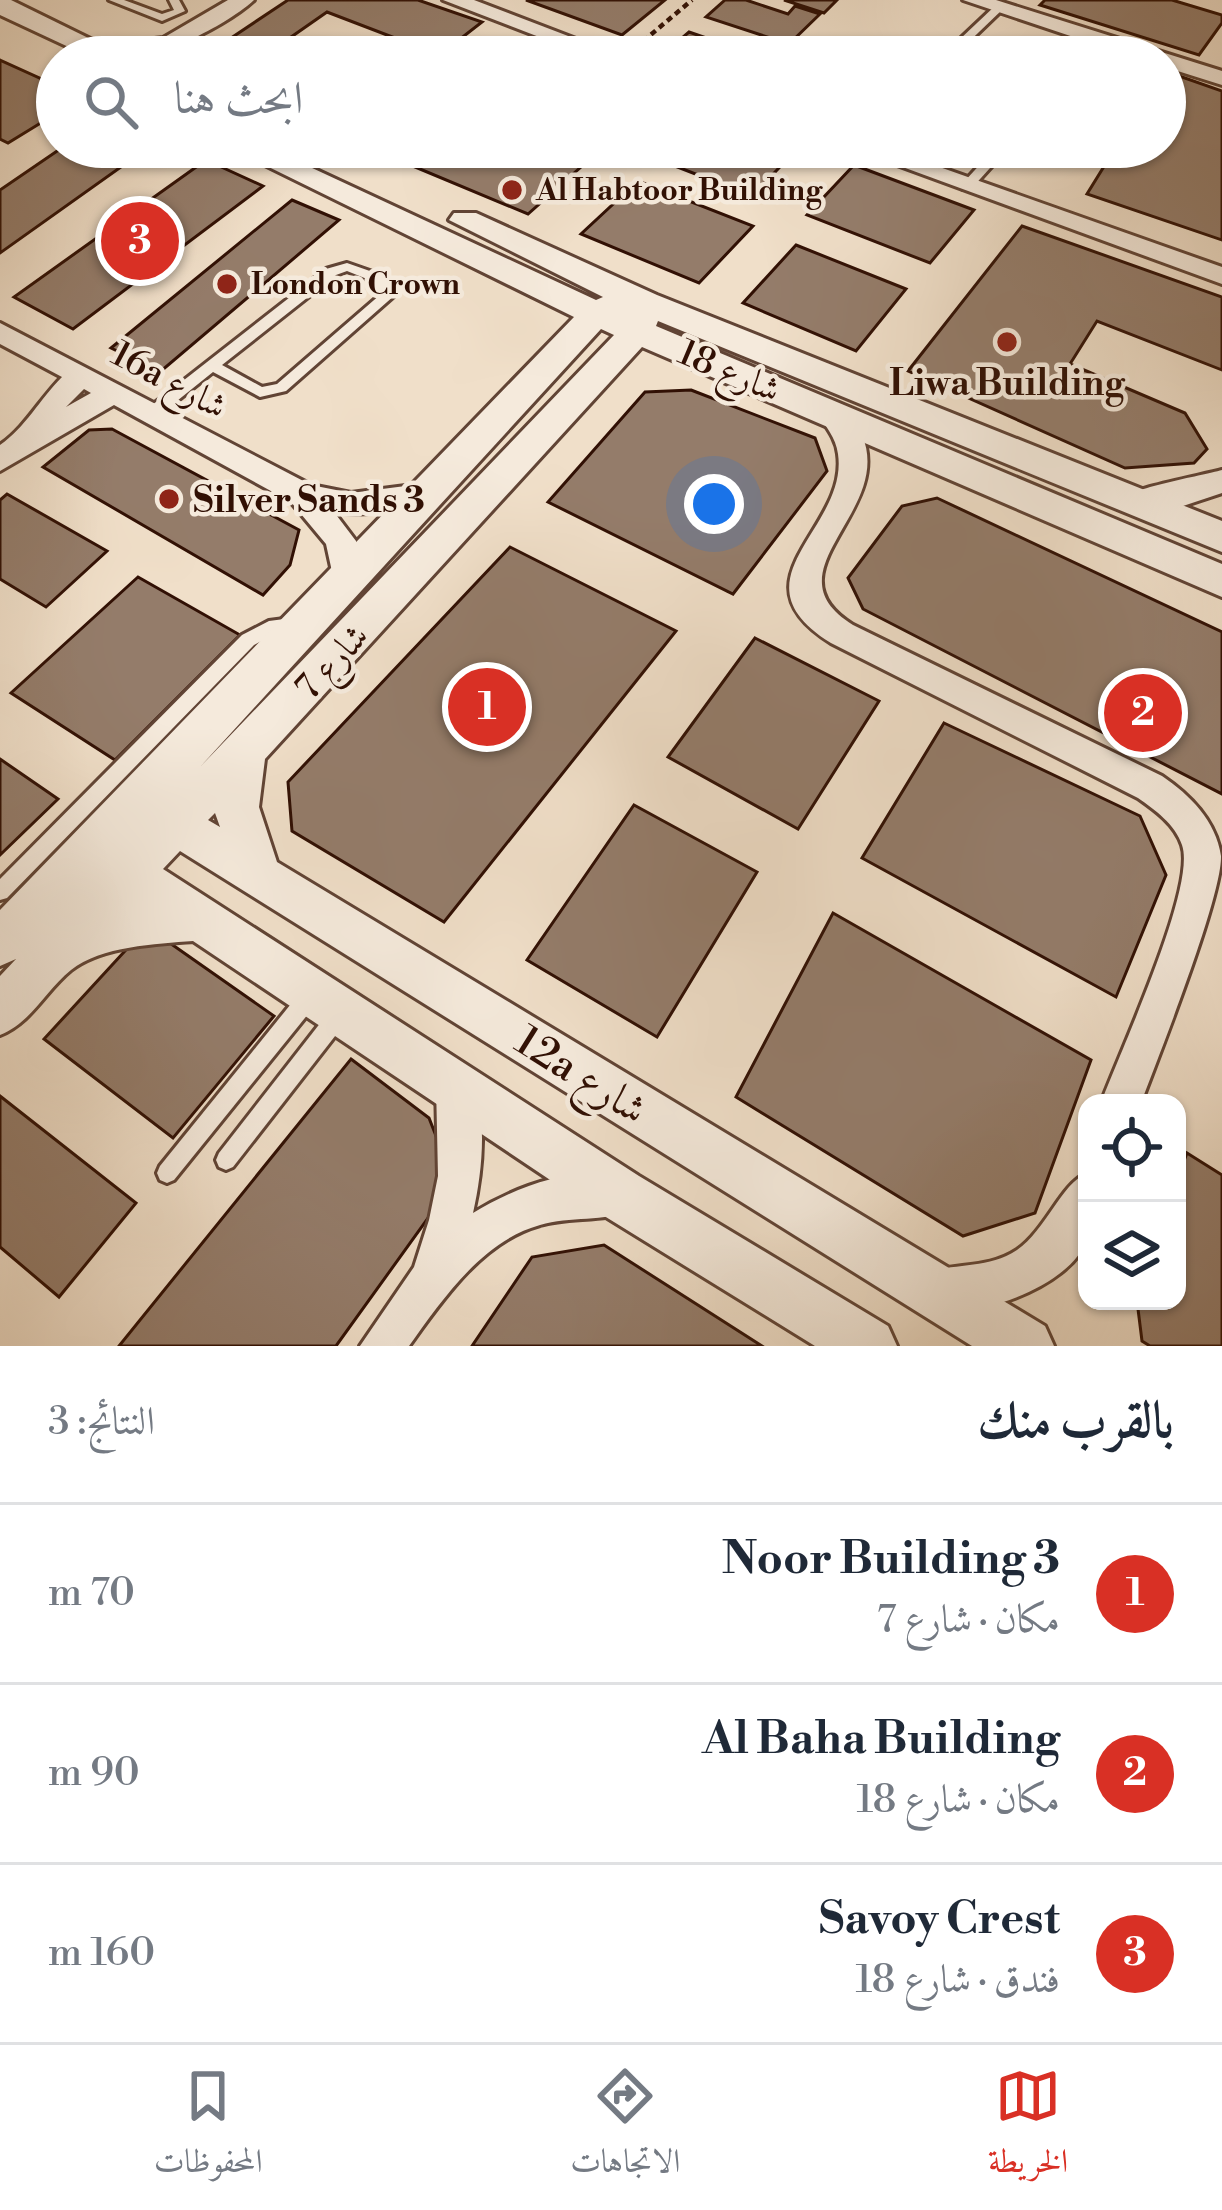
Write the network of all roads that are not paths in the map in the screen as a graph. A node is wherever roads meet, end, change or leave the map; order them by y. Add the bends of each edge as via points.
1 (114, 0) edge
2 (243, 0) edge
3 (454, 0) edge
4 (974, 0) edge
5 (177, 5) edge
6 (999, 8) junction
7 (2, 11) edge
8 (208, 23) junction
9 (62, 36) edge
10 (184, 36) edge
11 (553, 36) edge
12 (969, 36) edge
13 (1090, 36) edge
14 (36, 41) edge
15 (1186, 66) edge
16 (1222, 78) edge
17 (288, 168) edge
18 (365, 168) edge
19 (918, 168) edge
20 (984, 168) edge
21 (967, 186) junction
22 (1222, 280) edge
23 (639, 311) junction
24 (596, 314) junction
25 (0, 332) edge
26 (212, 366) junction
27 (81, 375) junction
28 (113, 393) junction
29 (831, 412) junction
30 (152, 413) junction
31 (29, 437) junction
32 (0, 460) edge
33 (1222, 481) edge
34 (302, 494) junction
35 (429, 494) junction
36 (1135, 501) junction
37 (1222, 537) edge
38 (346, 581) junction
39 (1222, 581) edge
40 (305, 626) junction
41 (244, 754) junction
42 (159, 813) junction
43 (113, 862) junction
44 (256, 872) junction
45 (0, 892) edge
46 (206, 918) junction
47 (0, 943) edge
48 (56, 951) junction
49 (328, 1000) junction
50 (0, 1011) edge
51 (456, 1084) junction
52 (1124, 1094) edge
53 (226, 1160) dead end
54 (167, 1173) dead end
55 (620, 1195) junction
56 (1083, 1202) edge
57 (423, 1287) junction
58 (927, 1289) junction
59 (382, 1346) edge
60 (868, 1346) edge
61 (1025, 1346) edge

1 - 5 lane via 155,17
2 - 8 street
3 - 11 street
4 - 6 street
5 - 8 lane
6 - 12 lane
6 - 13 street
7 - 9 street
7 - 14 street
8 - 10 street
15 - 16 street
17 - 24 street
18 - 23 street, شارع 18
19 - 21 street
20 - 21 lane
21 - 22 street
23 - 24 street, شارع 7
23 - 29 street, شارع 18
23 - 36 street, شارع 18
23 - 41 street, شارع 7
24 - 35 street, شارع 7
25 - 27 street, 16a شارع
26 - 26 lane via 331,272 355,268 387,284 383,300 274,391 260,392
26 - 30 lane
27 - 28 street, 16a شارع
27 - 31 street
28 - 30 street, 16a شارع
28 - 31 street
29 - 39 street, شارع 18
29 - 52 street via 852,439 857,470 802,580 811,611 842,634 1150,787 1173,802 1202,843 1201,888
30 - 34 street, 16a شارع
31 - 32 street
33 - 36 street
34 - 35 street, 16a شارع via 364,504
34 - 38 street, 16a شارع via 341,542
35 - 38 street, شارع 7
36 - 37 street, شارع 18
38 - 40 street, شارع 7
40 - 42 street, شارع 7
40 - 45 lane via 275,626 248,640
41 - 42 street, شارع 7
41 - 44 street via 236,807
42 - 43 street, شارع 7
42 - 44 street, 12a شارع
43 - 46 street, 12a شارع
43 - 47 street, شارع 7
43 - 48 street, شارع 7
44 - 58 street, 12a شارع
46 - 48 street via 137,924
46 - 49 street, 12a شارع
48 - 50 street, شارع 7
49 - 51 street, 12a شارع
49 - 53 lane
49 - 54 lane
51 - 55 street, 12a شارع
51 - 57 street via 460,1184
55 - 57 street via 532,1203 454,1250
55 - 60 street, 12a شارع
56 - 58 street via 1065,1236 1020,1275 991,1286
57 - 59 street
58 - 61 street, 12a شارع

